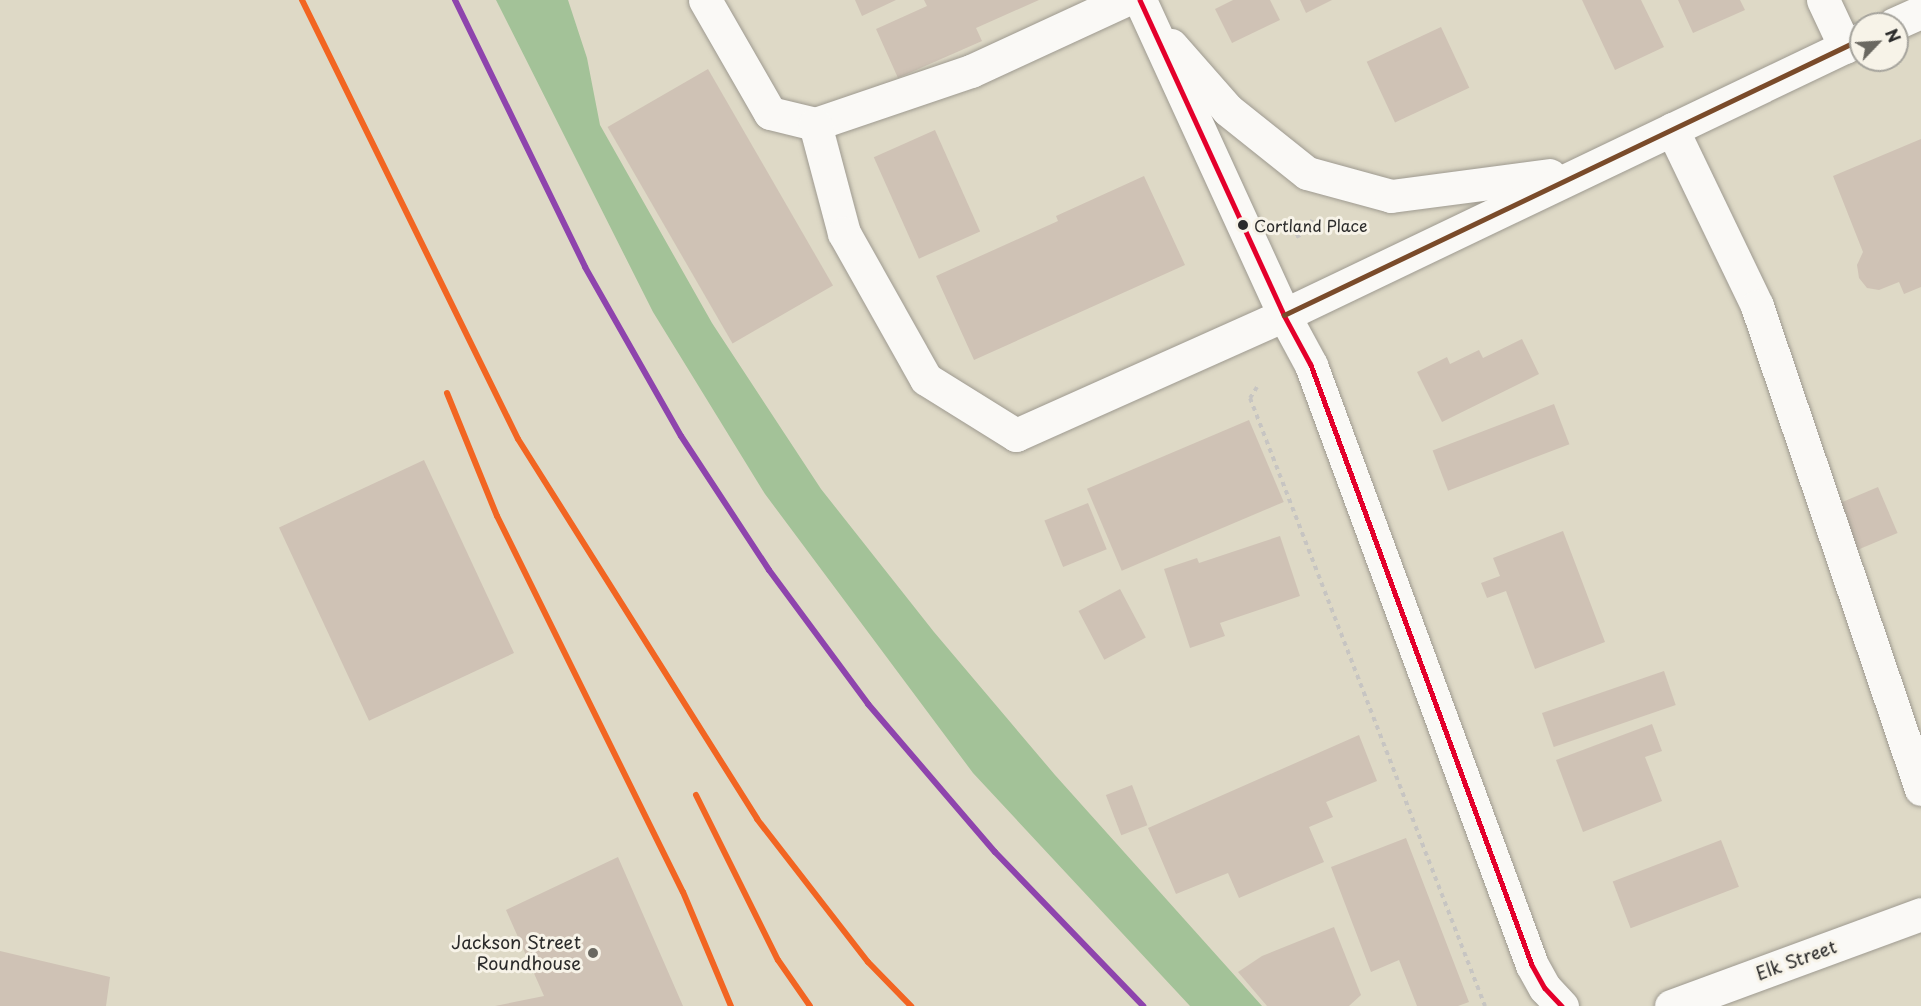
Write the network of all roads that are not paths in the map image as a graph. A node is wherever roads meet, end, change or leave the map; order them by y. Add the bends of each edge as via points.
1 (705, 0) edge
2 (1823, 0) edge
3 (1138, 7) edge
4 (1849, 37) edge
5 (1849, 45) edge
6 (815, 124) junction
7 (1672, 129) junction
8 (1584, 170) junction
9 (1284, 315) junction
10 (1921, 789) edge
11 (1921, 914) edge
12 (1562, 1006) edge
13 (1671, 1006) edge

1 - 6 street via 770,113
2 - 4 street
3 - 6 street via 971,71
3 - 8 street via 1228,110 1307,173 1391,196
3 - 9 street
5 - 7 street
6 - 9 street via 844,233 926,379 1016,435
7 - 8 street
7 - 10 street via 1756,306
8 - 9 street
9 - 12 street via 1311,365 1532,965 1545,988
11 - 13 street, Elk Street

